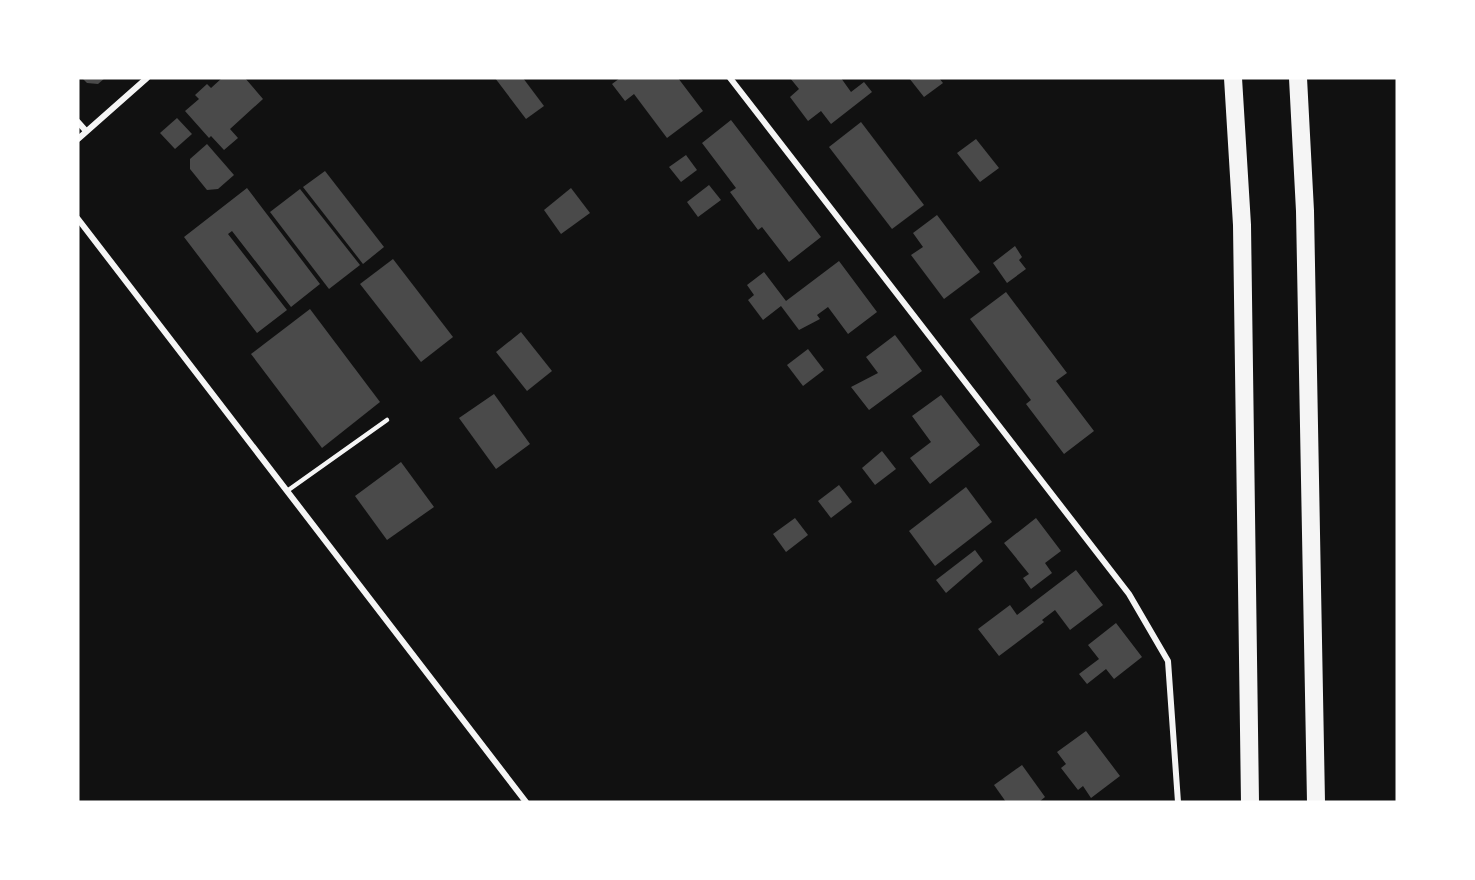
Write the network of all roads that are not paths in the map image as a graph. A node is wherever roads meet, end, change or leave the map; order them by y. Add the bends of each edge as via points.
1 (147, 78) edge
2 (730, 78) edge
3 (1233, 78) edge
4 (1298, 78) edge
5 (78, 122) edge
6 (86, 132) junction
7 (78, 139) edge
8 (78, 219) edge
9 (387, 420) dead end
10 (287, 491) junction
11 (526, 802) edge
12 (1178, 802) edge
13 (1250, 802) edge
14 (1316, 802) edge

1 - 6 street
2 - 12 street via 1129,594 1168,662
3 - 13 highway via 1242,225
4 - 14 highway via 1305,211
5 - 6 street
6 - 7 street
8 - 10 street
9 - 10 lane
10 - 11 street

